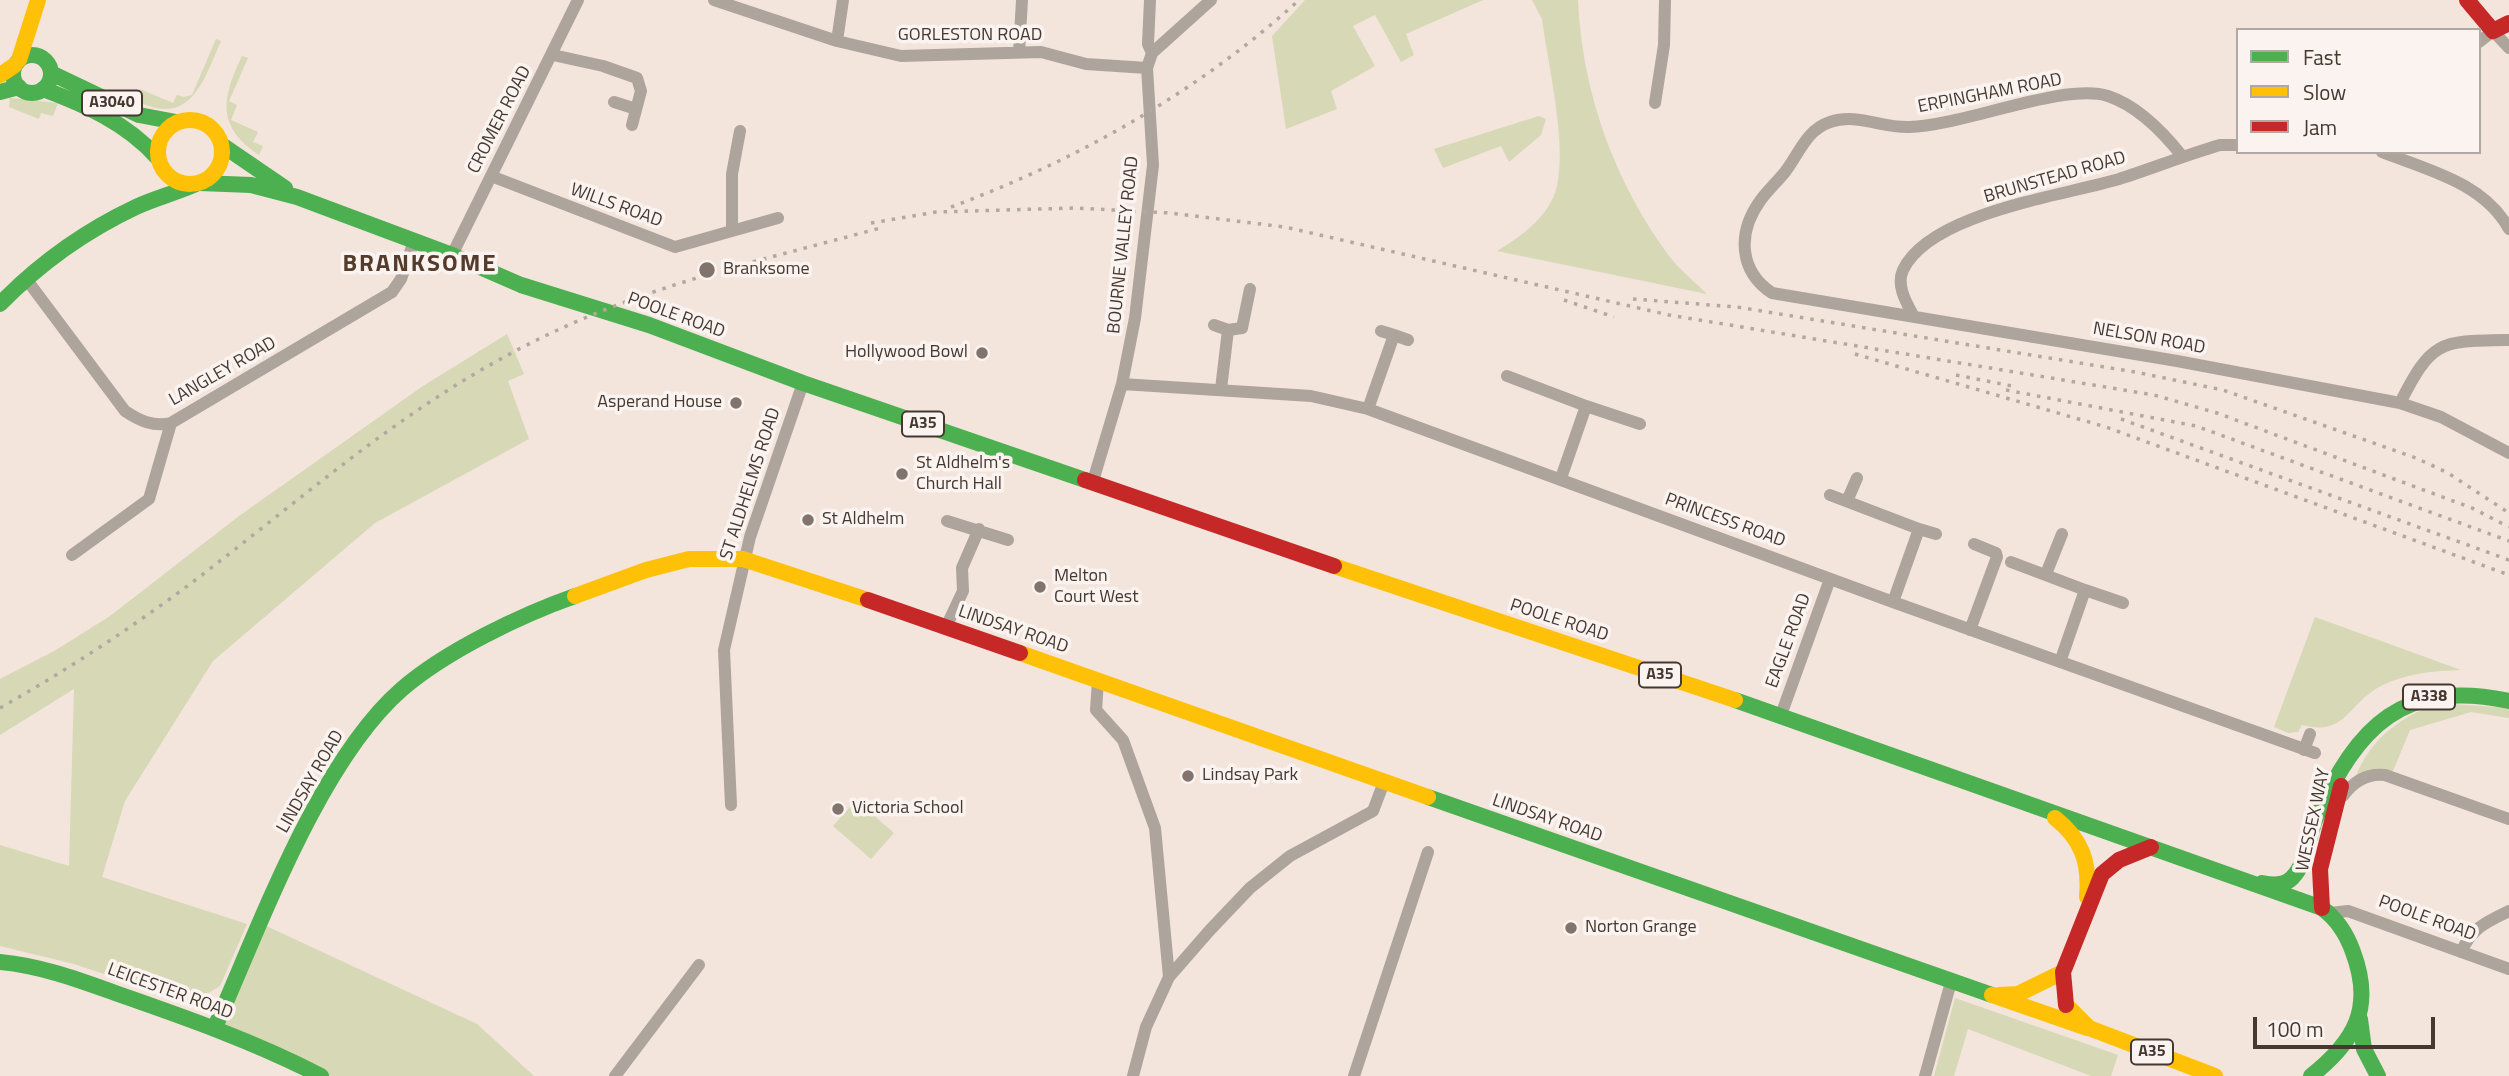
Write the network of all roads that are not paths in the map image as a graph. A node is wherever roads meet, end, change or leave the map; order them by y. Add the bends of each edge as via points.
1 (38, 0) edge
2 (578, 0) edge
3 (714, 0) edge
4 (843, 0) edge
5 (1022, 0) edge
6 (1150, 0) edge
7 (1211, 0) edge
8 (1665, 0) edge
9 (2467, 0) edge
10 (2509, 23) edge
11 (2493, 31) junction
12 (2481, 40) edge
13 (837, 41) junction
14 (2509, 48) edge
15 (1019, 52) junction
16 (1152, 53) junction
17 (553, 55) junction
18 (17, 63) junction
19 (48, 66) junction
20 (1147, 68) junction
21 (0, 75) edge
22 (19, 88) junction
23 (43, 89) junction
24 (0, 92) edge
25 (614, 102) dead end
26 (1655, 103) dead end
27 (636, 109) junction
28 (176, 122) junction
29 (632, 125) dead end
30 (740, 131) dead end
31 (222, 145) junction
32 (2236, 145) edge
33 (2387, 154) edge
34 (2182, 156) junction
35 (159, 161) junction
36 (491, 176) junction
37 (198, 183) junction
38 (297, 197) junction
39 (135, 208) junction
40 (778, 218) dead end
41 (2509, 229) edge
42 (732, 231) junction
43 (414, 241) junction
44 (452, 255) junction
45 (27, 280) junction
46 (1250, 289) dead end
47 (1772, 293) joint
48 (0, 304) edge
49 (1913, 315) junction
50 (1214, 325) dead end
51 (1228, 330) junction
52 (1408, 340) dead end
53 (2509, 340) edge
54 (1507, 376) dead end
55 (803, 383) junction
56 (1122, 384) junction
57 (1221, 389) junction
58 (2400, 403) junction
59 (1586, 405) junction
60 (1368, 409) junction
61 (171, 423) junction
62 (1640, 424) dead end
63 (2509, 453) edge
64 (1561, 478) junction
65 (1857, 478) dead end
66 (1089, 480) junction
67 (1830, 495) dead end
68 (1847, 501) junction
69 (947, 521) dead end
70 (979, 529) junction
71 (1919, 529) junction
72 (1936, 534) dead end
73 (2062, 534) dead end
74 (1008, 540) dead end
75 (1975, 544) dead end
76 (72, 555) dead end
77 (743, 559) junction
78 (2011, 562) dead end
79 (2046, 574) junction
80 (1830, 579) junction
81 (2085, 590) junction
82 (1893, 602) junction
83 (2123, 603) dead end
84 (946, 627) junction
85 (1970, 630) junction
86 (2060, 662) junction
87 (1098, 681) junction
88 (2509, 701) edge
89 (1781, 715) junction
90 (2310, 734) dead end
91 (2343, 769) junction
92 (1384, 782) junction
93 (2339, 800) junction
94 (732, 805) dead end
95 (2039, 807) junction
96 (2509, 819) edge
97 (2151, 847) junction
98 (1428, 852) dead end
99 (2249, 881) junction
100 (2086, 910) junction
101 (2326, 911) junction
102 (2509, 911) edge
103 (2461, 952) junction
104 (0, 962) edge
105 (699, 965) dead end
106 (2509, 969) edge
107 (2063, 972) junction
108 (1169, 977) junction
109 (1951, 982) junction
110 (1985, 993) junction
111 (2360, 1019) junction
112 (215, 1027) junction
113 (2089, 1028) junction
114 (2374, 1071) edge
115 (2317, 1072) edge
116 (321, 1076) edge
117 (615, 1076) edge
118 (1134, 1076) edge
119 (1354, 1076) edge
120 (1925, 1076) edge
121 (2215, 1076) edge

1 - 18 main road
1 - 19 main road
2 - 17 street, CROMER ROAD
3 - 13 street, GORLESTON ROAD
4 - 13 street
5 - 15 street
6 - 16 street via 1148,44
7 - 16 street, BOURNE VALLEY ROAD
8 - 26 street
9 - 11 main road
10 - 11 main road
11 - 12 street
11 - 14 street
13 - 15 street, GORLESTON ROAD via 901,56
15 - 20 street, GORLESTON ROAD via 1100,66
16 - 20 street, BOURNE VALLEY ROAD
17 - 27 street via 636,78 641,91
17 - 36 street, CROMER ROAD
18 - 19 main road via 29,55
18 - 21 main road
18 - 22 main road via 13,77
19 - 23 main road
19 - 28 main road, A3040 via 139,115
20 - 56 street, BOURNE VALLEY ROAD via 1153,165 1135,318
22 - 23 main road via 31,93
22 - 24 main road
23 - 35 main road, A3040 via 121,126 147,145
25 - 27 street
27 - 29 street
28 - 31 main road via 206,123
28 - 35 main road via 161,136
30 - 42 street via 732,174
31 - 37 main road via 216,172
31 - 38 main road, POOLE ROAD
32 - 34 street, BRUNSTEAD ROAD
33 - 41 street via 2450,178 2484,197
34 - 47 street, ERPINGHAM ROAD via 2160,129 2108,96 2072,94 1954,122 1907,128 1853,118 1829,122 1808,136 1786,172 1759,202 1747,229 1745,263 1756,282
34 - 49 street, BRUNSTEAD ROAD via 2119,179 2014,205 1939,233 1917,251 1902,272 1902,295
35 - 37 main road via 172,179
35 - 39 main road, A35
36 - 42 street, WILLS ROAD via 675,247
36 - 44 street, CROMER ROAD
37 - 38 main road, POOLE ROAD / A35 via 251,185
37 - 39 main road, A35
38 - 43 main road, POOLE ROAD / A35
39 - 45 main road, A35 via 46,263
40 - 42 street, WILLS ROAD
43 - 44 main road, POOLE ROAD / A35
43 - 61 street, LANGLEY ROAD via 392,292
44 - 55 main road, POOLE ROAD / A35 via 499,277 649,325
45 - 48 main road, A35
45 - 61 street, LANGLEY ROAD via 125,411 152,424
46 - 51 street via 1242,328
47 - 49 street, NELSON ROAD
49 - 58 street, NELSON ROAD
50 - 51 street
51 - 57 street
52 - 60 street via 1387,333
53 - 58 street via 2451,343 2427,355
54 - 59 street
55 - 66 main road, POOLE ROAD / A35
55 - 77 street, ST ALDHELMS ROAD
56 - 57 street, PRINCESS ROAD
56 - 66 street, BOURNE VALLEY ROAD
57 - 60 street, PRINCESS ROAD via 1311,396
58 - 63 street, NELSON ROAD
59 - 62 street
59 - 64 street
60 - 64 street, PRINCESS ROAD
61 - 76 street via 149,499
64 - 80 street, PRINCESS ROAD
65 - 68 street
66 - 89 main road, POOLE ROAD / A35
67 - 68 street
68 - 71 street
69 - 70 street
70 - 74 street
70 - 84 street via 962,568 962,591
71 - 72 street
71 - 82 street
73 - 79 street
75 - 85 street via 1997,557
77 - 84 main road, LINDSAY ROAD
77 - 94 street, ST ALDHELMS ROAD via 722,668
77 - 112 main road, LINDSAY ROAD via 702,558 666,564 549,605 470,644 402,689 352,744 303,831
78 - 79 street
79 - 81 street
80 - 82 street, PRINCESS ROAD
80 - 89 street, EAGLE ROAD
81 - 83 street
81 - 86 street
82 - 85 street, PRINCESS ROAD
84 - 87 main road, LINDSAY ROAD
85 - 86 street, PRINCESS ROAD
86 - 90 street, PRINCESS ROAD via 2310,752
87 - 92 main road, LINDSAY ROAD
87 - 108 street via 1097,710 1123,740 1155,828
88 - 91 main road, WESSEX WAY / A338 via 2457,693 2406,705 2372,729
89 - 95 main road, POOLE ROAD / A35
91 - 93 main road, WESSEX WAY / A338
91 - 99 main road, WESSEX WAY / A338 via 2314,822 2292,879 2272,885
92 - 108 street via 1373,811 1290,856 1250,888
92 - 109 main road, LINDSAY ROAD
93 - 96 street via 2367,776 2385,775
93 - 101 main road, WESSEX WAY / A338 via 2320,869
95 - 97 main road, POOLE ROAD / A35
95 - 100 main road, POOLE ROAD / A35 via 2068,827 2087,856
97 - 99 main road, A35
97 - 100 main road, A35 via 2109,866
98 - 119 street
99 - 101 main road, A35
100 - 107 main road, A35
101 - 103 street, POOLE ROAD via 2348,911
101 - 111 main road via 2346,935 2360,970
102 - 103 street via 2481,924
103 - 106 street, POOLE ROAD
104 - 112 main road, LEICESTER ROAD via 66,976
105 - 117 street
107 - 110 main road, LINDSAY ROAD via 2018,994
107 - 113 main road, A35 via 2065,1004
108 - 118 street via 1146,1027
109 - 110 main road, LINDSAY ROAD
109 - 120 street
110 - 113 main road, LINDSAY ROAD
111 - 114 main road via 2361,1044
111 - 115 main road via 2347,1044
112 - 116 main road, LEICESTER ROAD
113 - 121 main road, A35
114 - 115 main road via 2337,1061

